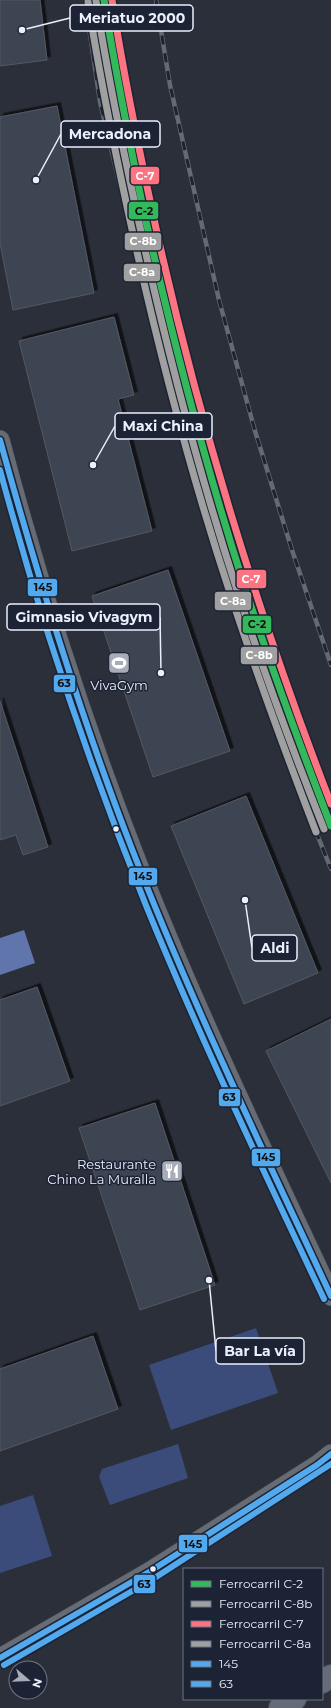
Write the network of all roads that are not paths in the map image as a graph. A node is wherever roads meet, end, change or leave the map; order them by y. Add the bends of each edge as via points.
1 (0, 440) edge
2 (331, 1296) edge
3 (331, 1454) edge
4 (0, 1658) edge
5 (293, 1700) edge
6 (280, 1708) edge

1 - 2 street via 53,627 133,851 211,1039
3 - 4 street via 149,1572
5 - 6 highway

